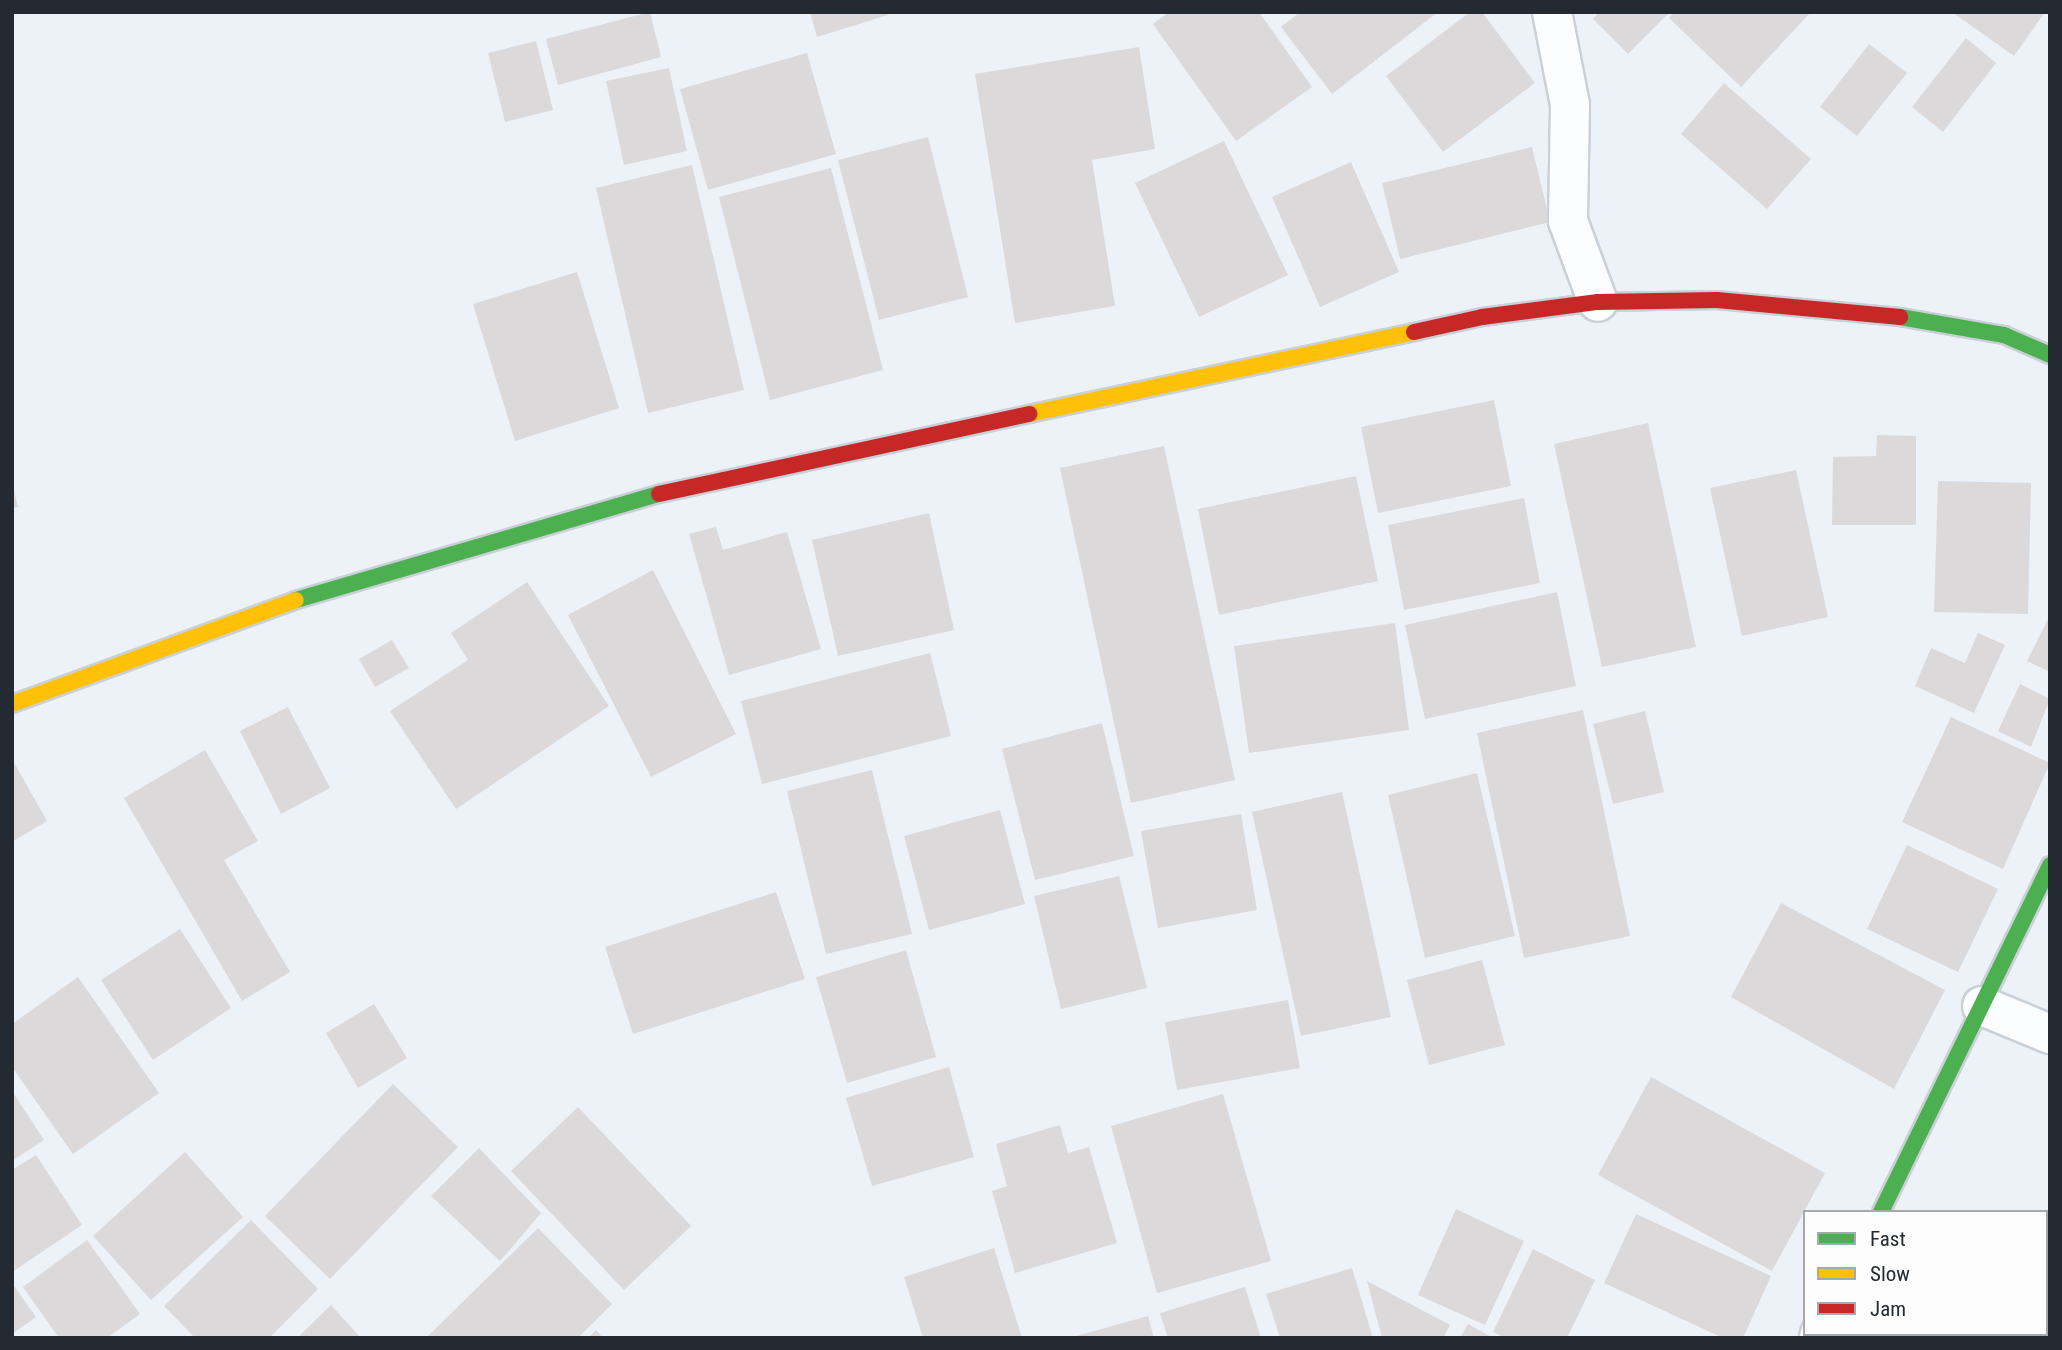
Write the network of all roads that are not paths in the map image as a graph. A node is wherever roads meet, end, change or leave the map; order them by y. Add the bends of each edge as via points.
1 (1552, 12) edge
2 (1598, 302) junction
3 (2050, 355) edge
4 (12, 704) edge
5 (2050, 865) edge
6 (1982, 1006) junction
7 (2050, 1034) edge
8 (1882, 1210) edge

1 - 2 street via 1565,59 1570,106 1568,220
2 - 3 street via 1717,300 1898,316 2004,335
2 - 4 street via 1482,317 626,501 329,588
5 - 6 street
6 - 7 street
6 - 8 street

